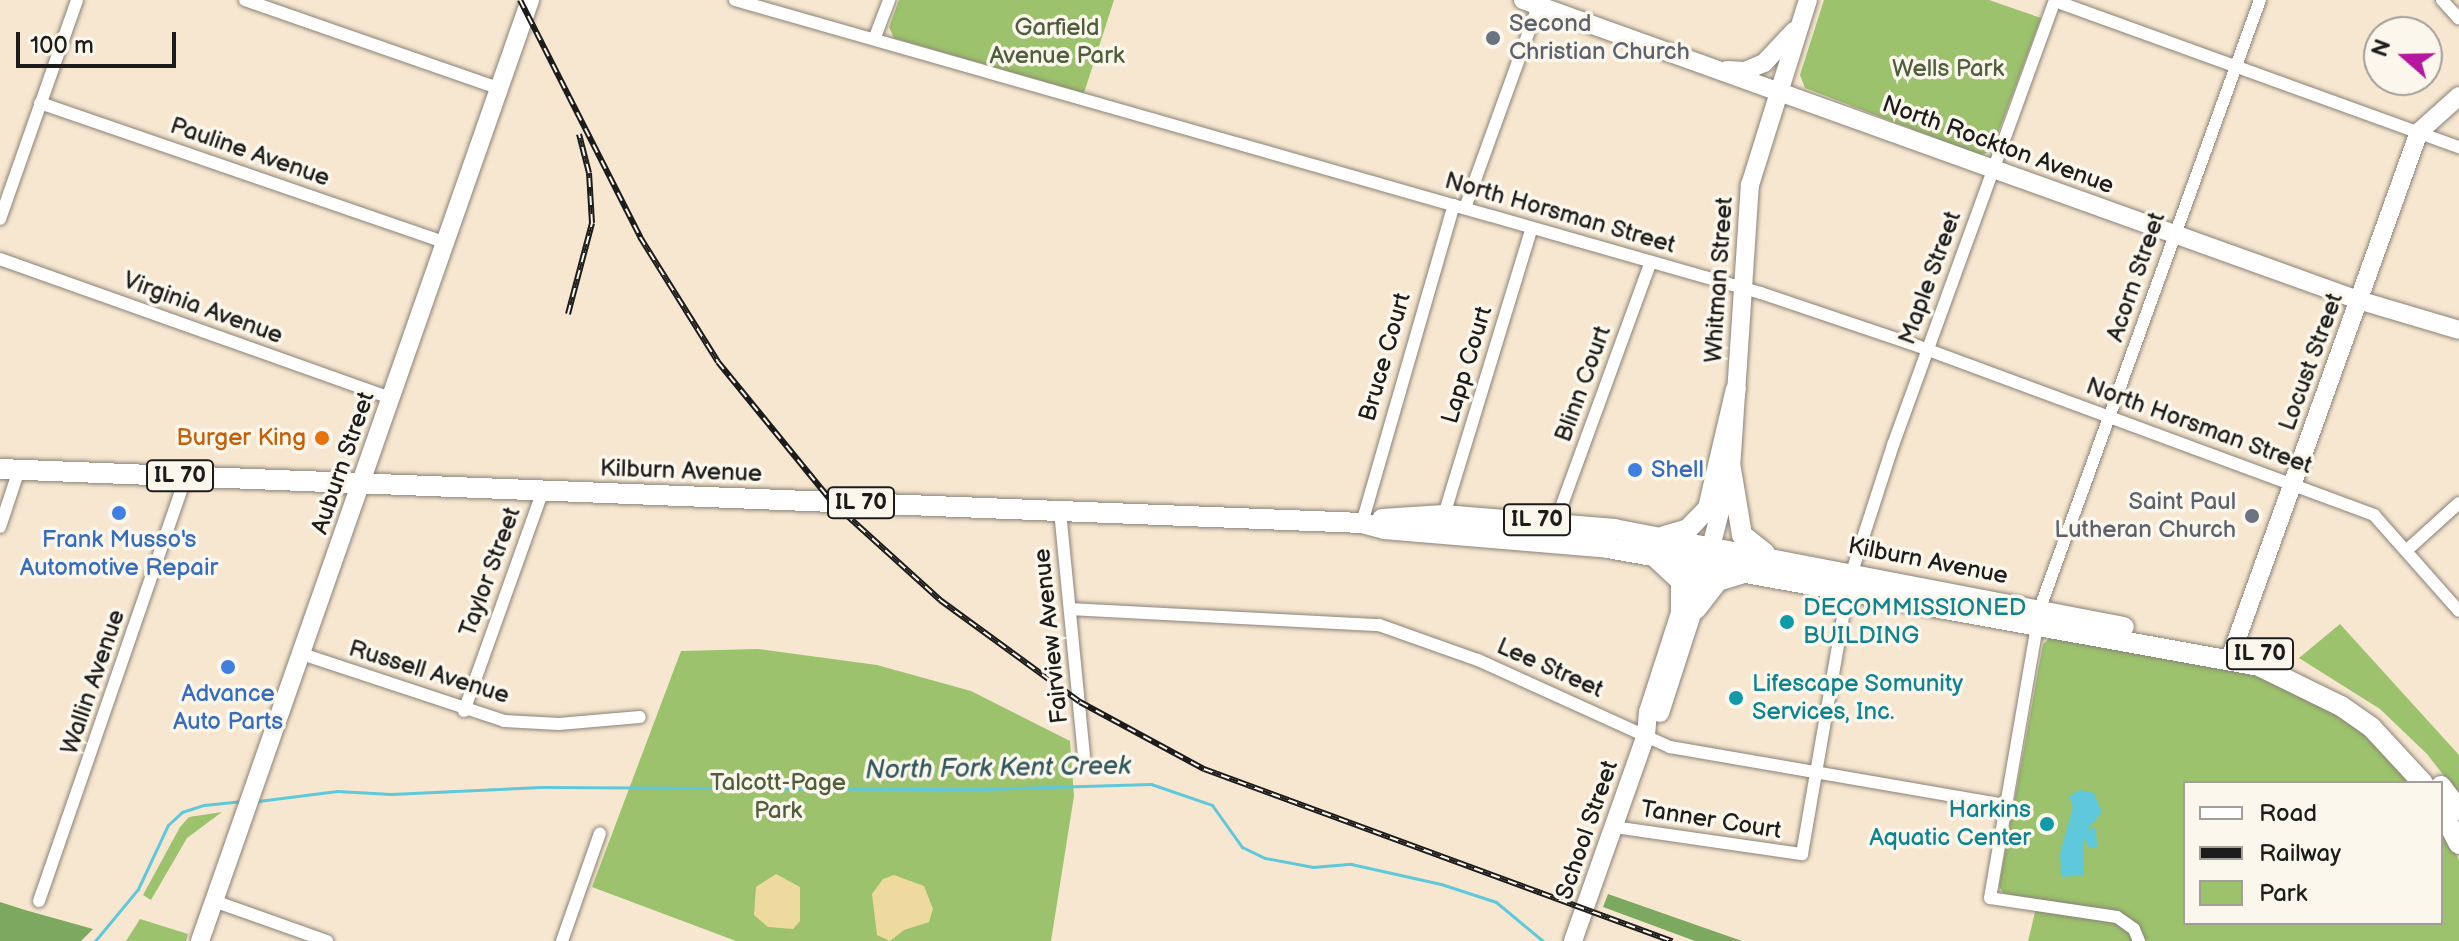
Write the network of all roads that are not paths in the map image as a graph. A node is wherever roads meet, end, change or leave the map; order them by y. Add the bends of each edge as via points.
1 (77, 0) edge
2 (245, 0) edge
3 (530, 0) edge
4 (735, 0) edge
5 (889, 0) edge
6 (1808, 0) edge
7 (2055, 0) edge
8 (2260, 0) edge
9 (2442, 0) edge
10 (1530, 3) edge
11 (1802, 19) junction
12 (2459, 19) edge
13 (875, 37) junction
14 (2236, 64) junction
15 (1710, 68) junction
16 (500, 89) junction
17 (1779, 93) junction
18 (2459, 96) edge
19 (40, 103) junction
20 (2419, 132) junction
21 (2459, 147) edge
22 (1994, 168) junction
23 (1459, 206) junction
24 (0, 219) edge
25 (1532, 228) junction
26 (2174, 234) junction
27 (446, 243) junction
28 (0, 259) edge
29 (1651, 262) junction
30 (1743, 288) junction
31 (2358, 300) junction
32 (2459, 330) edge
33 (1928, 349) junction
34 (1736, 389) junction
35 (390, 398) junction
36 (2109, 416) junction
37 (1731, 469) junction
38 (10, 470) edge
39 (186, 476) junction
40 (2293, 484) junction
41 (360, 485) junction
42 (542, 493) junction
43 (2459, 503) edge
44 (1060, 511) junction
45 (1444, 515) junction
46 (1556, 521) junction
47 (1362, 523) junction
48 (0, 527) edge
49 (1654, 546) junction
50 (2407, 550) junction
51 (1706, 558) junction
52 (1775, 558) junction
53 (1752, 574) junction
54 (1850, 582) junction
55 (1070, 609) junction
56 (1688, 609) junction
57 (2459, 611) edge
58 (2038, 617) junction
59 (2232, 652) junction
60 (302, 654) junction
61 (464, 711) junction
62 (640, 717) dead end
63 (1646, 735) junction
64 (1084, 756) dead end
65 (1816, 772) junction
66 (2421, 781) edge
67 (2437, 781) edge
68 (2443, 788) edge
69 (2006, 805) junction
70 (2459, 810) edge
71 (2443, 813) edge
72 (1614, 827) junction
73 (600, 833) dead end
74 (2459, 844) edge
75 (1802, 854) joint
76 (39, 901) dead end
77 (214, 901) junction
78 (200, 941) edge
79 (327, 941) edge
80 (562, 941) edge
81 (1573, 941) edge
82 (2139, 941) edge

1 - 19 street
2 - 16 street
3 - 16 main road, Auburn Street
4 - 13 street, North Horsman Street
5 - 13 street
6 - 11 main road, Whitman Street
7 - 14 street
7 - 22 street, Maple Street
8 - 14 street, Acorn Street
9 - 12 street
10 - 15 main road, North Rockton Avenue
10 - 23 street, Bruce Court
11 - 15 main road via 1784,45 1755,68
11 - 17 main road, Whitman Street
13 - 23 street, North Horsman Street
14 - 20 street
14 - 26 street, Acorn Street
15 - 17 main road, North Rockton Avenue
16 - 27 main road, Auburn Street
17 - 22 main road, North Rockton Avenue
17 - 30 main road, Whitman Street via 1750,185
18 - 20 main road, Locust Street
19 - 24 street
19 - 27 street, Pauline Avenue
20 - 21 street
20 - 31 main road, Locust Street
22 - 26 main road, North Rockton Avenue
22 - 33 street, Maple Street
23 - 25 street, North Horsman Street
23 - 47 street, Bruce Court
25 - 29 street, North Horsman Street
25 - 45 street, Lapp Court
26 - 31 main road, North Rockton Avenue
26 - 36 street, Acorn Street
27 - 35 main road, Auburn Street
28 - 35 street, Virginia Avenue
29 - 30 street, North Horsman Street
29 - 46 street, Blinn Court
30 - 33 street, North Horsman Street
30 - 34 main road, Whitman Street
31 - 32 main road, North Rockton Avenue
31 - 40 main road, Locust Street
33 - 36 street, North Horsman Street
33 - 54 street, Maple Street
34 - 37 main road, Whitman Street
34 - 49 main road via 1708,508 1688,529
35 - 41 main road, Auburn Street
36 - 40 street, North Horsman Street
36 - 58 street, Acorn Street
37 - 51 main road, Whitman Street
37 - 52 main road via 1742,535
38 - 39 main road, Kilburn Avenue / IL 70
38 - 48 street
39 - 41 main road, Kilburn Avenue / IL 70
39 - 76 street, Wallin Avenue
40 - 50 street, North Horsman Street via 2374,515
40 - 59 main road, Locust Street
41 - 42 main road, Kilburn Avenue / IL 70
41 - 60 main road, Auburn Street
42 - 44 main road, Kilburn Avenue / IL 70
42 - 61 street, Taylor Street
43 - 50 street
44 - 47 main road, Kilburn Avenue / IL 70
44 - 55 street, Fairview Avenue
45 - 46 main road, Kilburn Avenue / IL 70
45 - 47 main road, Kilburn Avenue / IL 70
46 - 49 main road, Kilburn Avenue / IL 70
47 - 49 main road, Kilburn Avenue / IL 70
49 - 51 main road, Kilburn Avenue / IL 70
49 - 56 main road via 1677,574
50 - 57 street, North Horsman Street
51 - 52 main road, Kilburn Avenue / IL 70
51 - 53 main road, Kilburn Avenue / IL 70
51 - 56 main road, School Street
52 - 54 main road, Kilburn Avenue / IL 70
53 - 54 main road, Kilburn Avenue / IL 70
53 - 56 main road via 1718,581
54 - 58 main road, Kilburn Avenue / IL 70
54 - 65 street, Maple Street
55 - 63 street, Lee Street via 1379,625 1478,660
55 - 64 street, Fairview Avenue
56 - 63 main road, School Street via 1658,719
58 - 59 main road, Kilburn Avenue / IL 70
58 - 69 street, Acorn Street
59 - 66 main road, Kilburn Avenue / IL 70 via 2341,706 2372,728
59 - 67 main road, Kilburn Avenue / IL 70 via 2294,666 2332,685 2400,737
60 - 61 street, Russell Avenue
60 - 77 main road, Auburn Street
61 - 62 street, Russell Avenue via 504,721 559,724
63 - 65 street, Lee Street via 1670,747
63 - 72 main road, School Street
65 - 69 street, Lee Street
65 - 75 street, Maple Street
68 - 70 main road, Kilburn Avenue / IL 70
69 - 82 street, Acorn Street via 1990,898 2117,917 2134,929
71 - 74 main road
72 - 75 street, Tanner Court
72 - 81 main road, School Street
73 - 80 street
77 - 78 main road, Auburn Street
77 - 79 street

